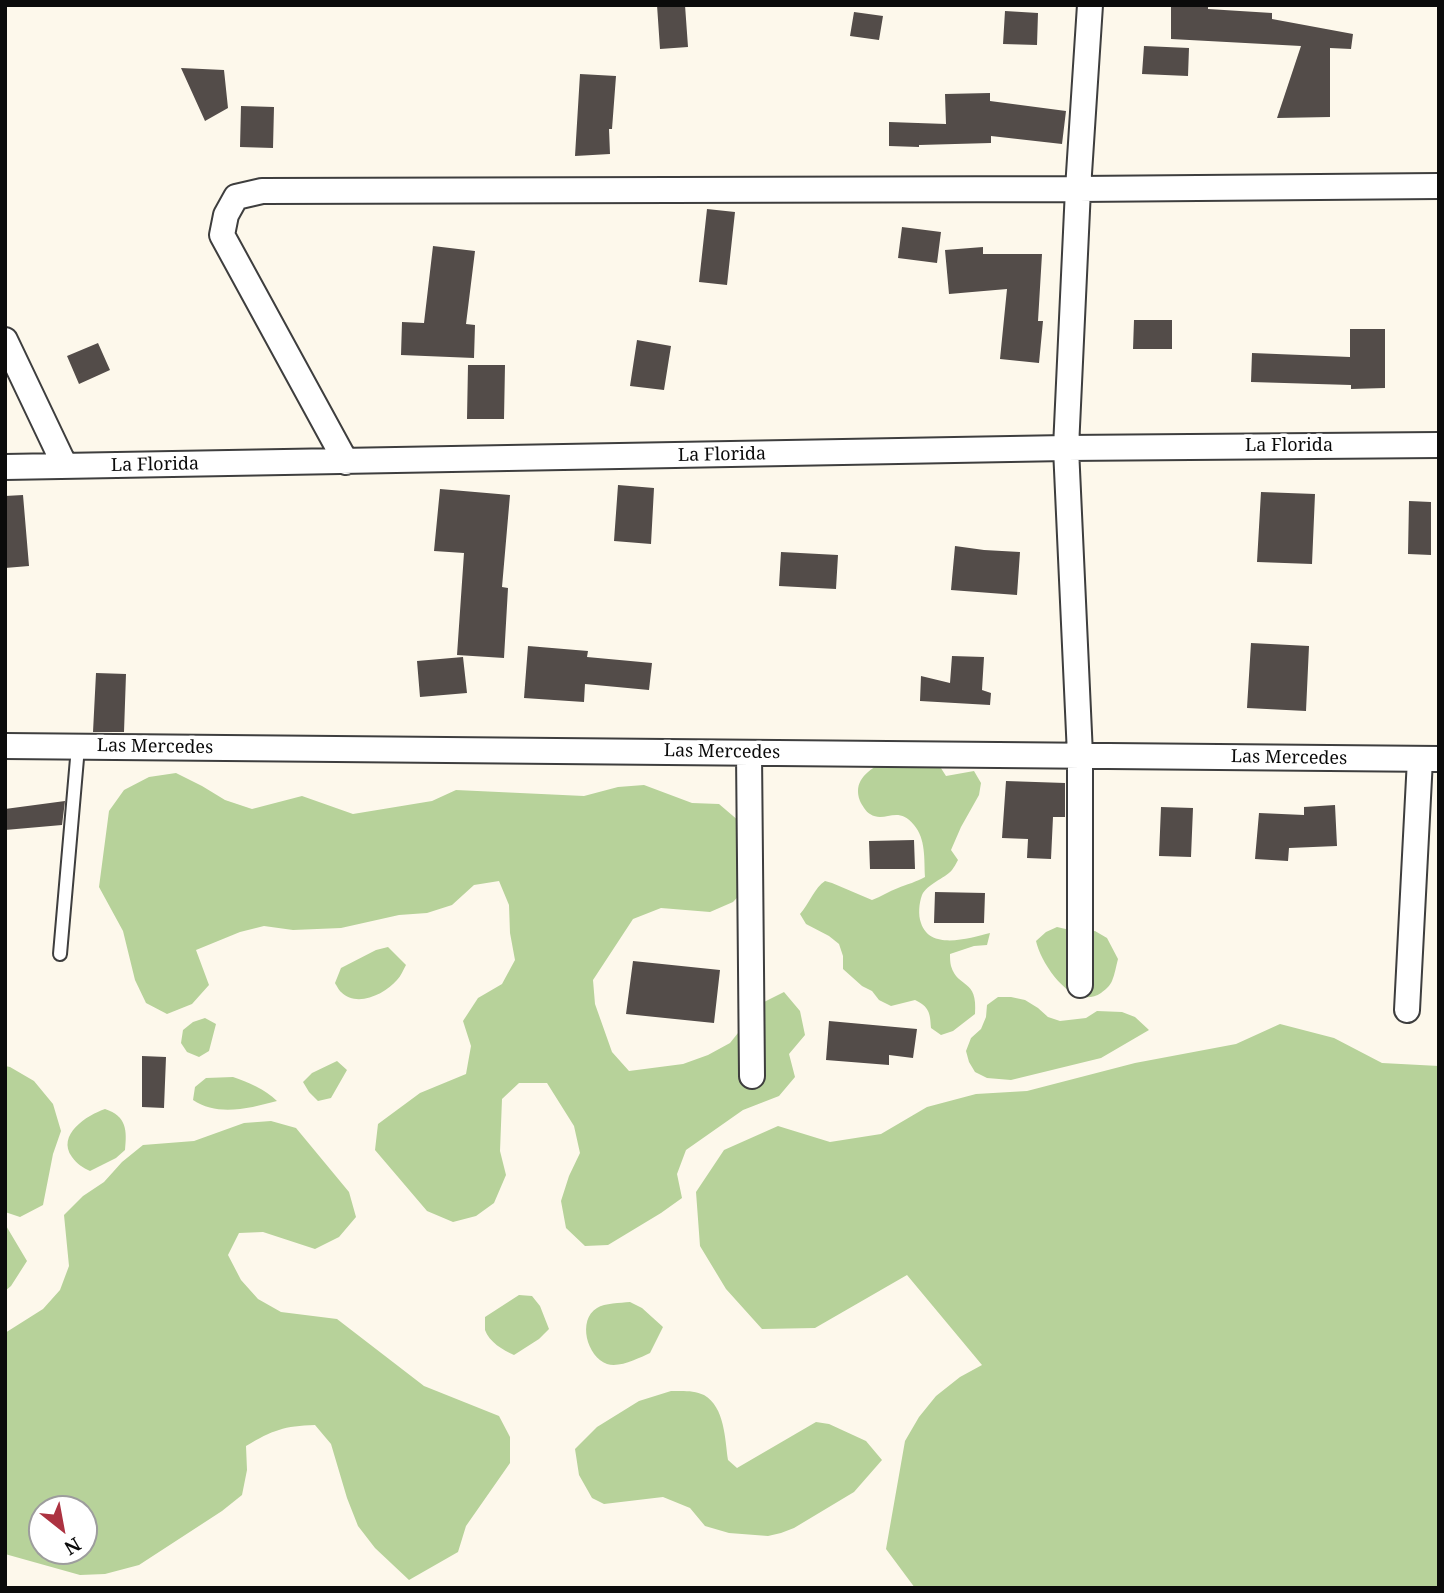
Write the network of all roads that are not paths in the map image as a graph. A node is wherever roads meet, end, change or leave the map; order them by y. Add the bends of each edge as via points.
1 (1090, 5) edge
2 (1439, 186) edge
3 (1077, 189) junction
4 (5, 340) edge
5 (1439, 445) edge
6 (1066, 448) junction
7 (346, 462) junction
8 (65, 466) junction
9 (5, 467) edge
10 (5, 746) edge
11 (78, 747) junction
12 (749, 753) junction
13 (1080, 755) junction
14 (1429, 759) edge
15 (60, 954) dead end
16 (1080, 985) dead end
17 (1407, 1010) dead end
18 (752, 1076) dead end

1 - 3 street
2 - 3 street
3 - 6 street
3 - 7 street via 262,191 236,197 222,235
4 - 8 street
5 - 6 street, La Florida
6 - 7 street, La Florida
6 - 13 street
7 - 8 street, La Florida
8 - 9 street, La Florida
10 - 11 street, Las Mercedes
11 - 12 street, Las Mercedes
11 - 15 lane
12 - 13 street, Las Mercedes
12 - 18 street
13 - 14 street, Las Mercedes
13 - 16 street
14 - 17 street

